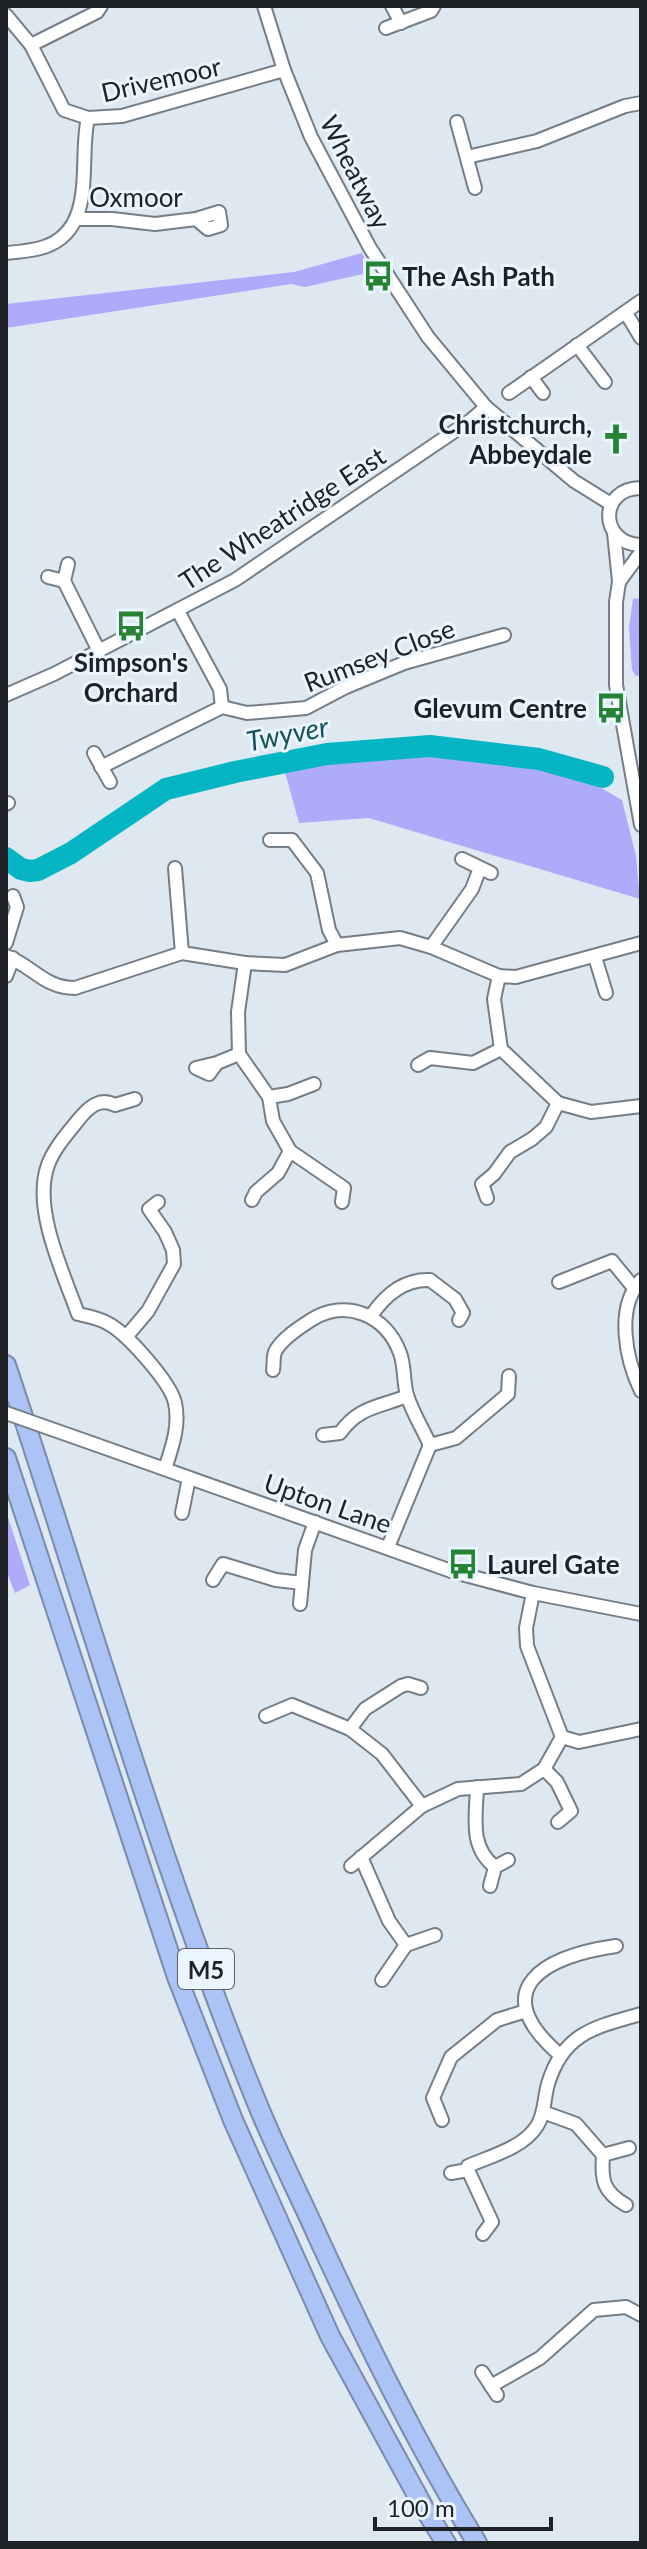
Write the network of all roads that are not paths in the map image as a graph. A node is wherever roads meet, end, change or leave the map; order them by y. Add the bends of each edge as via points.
1 (101, 6) edge
2 (264, 6) edge
3 (392, 6) edge
4 (434, 6) edge
5 (6, 15) edge
6 (401, 23) junction
7 (386, 28) dead end
8 (31, 45) junction
9 (284, 70) junction
10 (641, 103) edge
11 (88, 118) junction
12 (457, 122) dead end
13 (467, 157) junction
14 (475, 188) dead end
15 (77, 219) junction
16 (196, 219) dead end
17 (6, 253) edge
18 (641, 301) edge
19 (626, 313) junction
20 (641, 338) edge
21 (577, 345) junction
22 (531, 377) junction
23 (605, 382) dead end
24 (509, 393) dead end
25 (543, 393) dead end
26 (486, 407) junction
27 (641, 479) edge
28 (635, 488) edge
29 (611, 504) junction
30 (614, 533) junction
31 (641, 545) edge
32 (641, 552) edge
33 (68, 564) dead end
34 (48, 577) dead end
35 (64, 581) junction
36 (619, 582) junction
37 (178, 611) junction
38 (504, 635) dead end
39 (99, 651) junction
40 (6, 695) edge
41 (222, 707) junction
42 (94, 753) dead end
43 (101, 767) junction
44 (110, 782) dead end
45 (641, 825) edge
46 (270, 840) dead end
47 (462, 859) dead end
48 (172, 876) dead end
49 (13, 896) dead end
50 (6, 943) edge
51 (641, 943) edge
52 (337, 945) junction
53 (431, 947) junction
54 (182, 953) junction
55 (10, 957) edge
56 (595, 957) junction
57 (245, 963) junction
58 (6, 976) edge
59 (499, 976) junction
60 (606, 993) dead end
61 (501, 1049) junction
62 (239, 1054) junction
63 (217, 1063) dead end
64 (418, 1065) dead end
65 (314, 1084) dead end
66 (269, 1097) junction
67 (135, 1099) dead end
68 (558, 1103) junction
69 (638, 1110) edge
70 (290, 1151) junction
71 (253, 1193) dead end
72 (487, 1198) dead end
73 (342, 1202) dead end
74 (149, 1208) dead end
75 (559, 1282) dead end
76 (638, 1284) edge
77 (371, 1316) junction
78 (459, 1320) dead end
79 (126, 1337) junction
80 (6, 1365) edge
81 (273, 1370) dead end
82 (509, 1376) dead end
83 (640, 1385) edge
84 (407, 1396) junction
85 (6, 1413) edge
86 (323, 1435) dead end
87 (430, 1445) junction
88 (6, 1458) edge
89 (165, 1469) junction
90 (189, 1478) junction
91 (182, 1513) dead end
92 (315, 1522) junction
93 (388, 1547) junction
94 (214, 1553) dead end
95 (223, 1564) junction
96 (213, 1580) dead end
97 (302, 1583) junction
98 (533, 1593) junction
99 (300, 1604) dead end
100 (641, 1614) edge
101 (421, 1688) dead end
102 (291, 1691) dead end
103 (292, 1705) junction
104 (266, 1716) dead end
105 (350, 1729) junction
106 (640, 1731) edge
107 (562, 1737) junction
108 (544, 1769) junction
109 (477, 1787) junction
110 (422, 1806) junction
111 (558, 1822) dead end
112 (361, 1857) junction
113 (508, 1860) dead end
114 (351, 1866) dead end
115 (495, 1867) junction
116 (490, 1886) dead end
117 (595, 1934) dead end
118 (435, 1935) dead end
119 (406, 1945) junction
120 (616, 1946) dead end
121 (597, 1948) junction
122 (382, 1980) dead end
123 (526, 2011) junction
124 (641, 2014) edge
125 (560, 2055) junction
126 (543, 2112) junction
127 (442, 2115) dead end
128 (629, 2148) dead end
129 (603, 2155) junction
130 (468, 2170) junction
131 (451, 2173) dead end
132 (626, 2205) dead end
133 (505, 2216) dead end
134 (492, 2222) junction
135 (483, 2234) dead end
136 (641, 2315) edge
137 (482, 2372) dead end
138 (446, 2543) edge
139 (477, 2543) edge

1 - 8 street
2 - 9 street, Wheatway
3 - 6 street
4 - 6 street
5 - 8 street, Drivemoor
6 - 7 street
8 - 11 street, Drivemoor via 64,110
9 - 11 street, Drivemoor via 122,116
9 - 26 street, Wheatway via 311,137 379,264 428,337
10 - 13 street via 537,141
11 - 15 street, Oxmoor
12 - 13 street
13 - 14 street
15 - 16 street, Oxmoor via 155,224
15 - 17 street, Oxmoor via 55,242
18 - 19 street
19 - 20 street
19 - 21 street
21 - 22 street
21 - 23 street
22 - 24 street
22 - 25 street
26 - 29 street, Wheatway via 574,481
26 - 37 street, The Wheatridge East via 235,580
27 - 28 street
28 - 29 street
29 - 30 street
30 - 31 street
30 - 36 street
32 - 36 street
33 - 35 street
34 - 35 street
35 - 39 street
36 - 45 street via 616,685
37 - 39 street, The Wheatridge East
37 - 41 street via 220,689
38 - 41 street, Rumsey Close via 404,663 306,708 247,713
39 - 40 street, The Wheatridge East
41 - 43 street
42 - 43 street
43 - 44 street
46 - 52 street via 292,840 317,873
47 - 53 street via 485,870
48 - 54 street
49 - 50 street via 17,907
51 - 56 street
52 - 53 street via 400,938
52 - 57 street via 285,965
53 - 59 street
54 - 55 street via 75,988 47,982
54 - 57 street
55 - 58 street
56 - 59 street via 516,977
56 - 60 street
57 - 62 street
59 - 61 street via 494,999
61 - 64 street via 473,1063 430,1058
61 - 68 street
62 - 63 street
62 - 66 street
65 - 66 street
66 - 70 street via 273,1121
67 - 79 street via 115,1105 99,1102 86,1111 48,1165 43,1190 46,1216 78,1314 107,1323
68 - 69 street via 591,1112
68 - 72 street via 546,1127 510,1152 482,1184
70 - 71 street via 278,1173
70 - 73 street via 344,1188
74 - 79 street via 179,1265
75 - 76 street via 612,1261
76 - 83 street via 626,1321 627,1350
77 - 78 street via 391,1291 421,1279 455,1299 463,1313
77 - 81 street via 344,1309 326,1312 269,1353
77 - 84 street via 397,1345
79 - 89 street via 175,1400 177,1430
80 - 139 highway, M5 via 168,1860 257,2104 358,2321
82 - 87 street via 514,1397 456,1438
84 - 86 street via 351,1418 343,1438
84 - 87 street
85 - 89 street, Upton Lane, bridge
87 - 93 street
88 - 138 highway, M5 via 177,1977 233,2120 330,2336
89 - 90 street, Upton Lane
90 - 91 street
90 - 92 street, Upton Lane
92 - 93 street, Upton Lane
92 - 97 street
93 - 98 street, Upton Lane
94 - 95 street
95 - 96 street
95 - 97 street
97 - 99 street
98 - 100 street, Upton Lane
98 - 107 street via 527,1646
101 - 105 street via 401,1686 365,1709
102 - 103 street
103 - 104 street
103 - 105 street
105 - 110 street via 382,1754
106 - 107 street via 579,1742
107 - 108 street
108 - 109 street via 521,1784
108 - 111 street via 557,1782 572,1815
109 - 110 street via 458,1789
109 - 115 street via 475,1839 484,1859
110 - 112 street
112 - 114 street
112 - 119 street via 389,1921
113 - 115 street
115 - 116 street
117 - 121 street
118 - 119 street
119 - 122 street
120 - 121 street
121 - 123 street via 534,1975 525,1994
123 - 125 street via 543,2041
123 - 127 street via 497,2020 451,2057 427,2096
124 - 125 street via 592,2028
125 - 126 street
126 - 129 street via 576,2124
126 - 130 street via 521,2142
128 - 129 street
129 - 132 street via 607,2200
130 - 131 street
130 - 134 street
133 - 134 street
134 - 135 street
136 - 137 street via 626,2307 594,2310 494,2391

